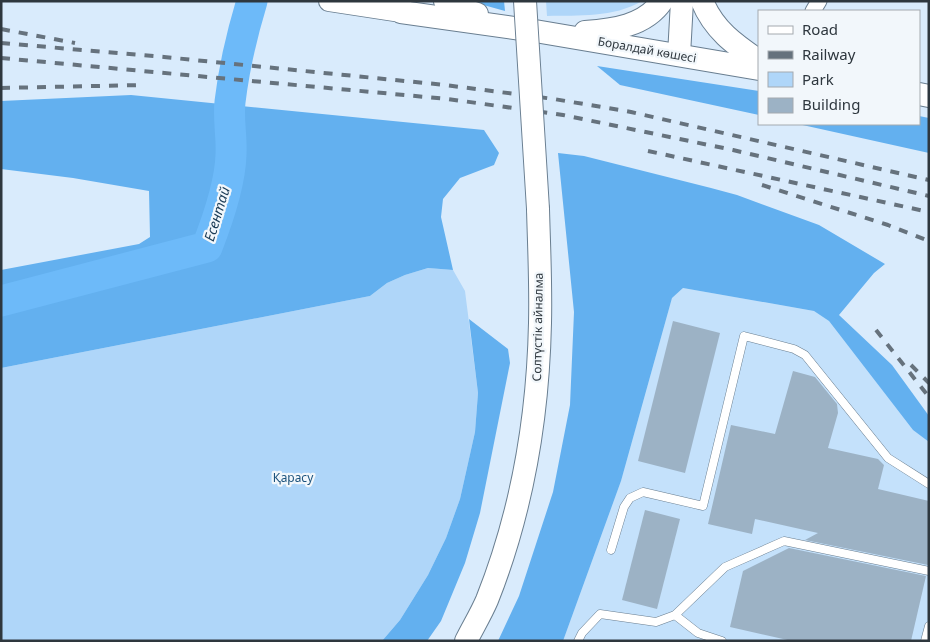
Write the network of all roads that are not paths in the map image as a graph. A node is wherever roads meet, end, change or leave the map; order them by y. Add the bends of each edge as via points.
1 (329, 1) edge
2 (445, 1) edge
3 (525, 1) edge
4 (662, 1) edge
5 (682, 1) edge
6 (702, 1) edge
7 (400, 7) edge
8 (527, 30) junction
9 (679, 55) junction
10 (758, 60) edge
11 (758, 69) edge
12 (929, 484) edge
13 (611, 550) dead end
14 (929, 571) edge
15 (675, 615) junction
16 (929, 626) edge
17 (466, 641) edge
18 (578, 641) edge
19 (722, 641) edge
20 (926, 641) edge

1 - 7 main road, Боралдай көшесі
2 - 8 main road
3 - 17 main road, Солтүстік айналма, bridge via 538,209 538,380 522,488 508,540 486,602
4 - 8 main road via 644,18 606,31
5 - 9 main road
6 - 10 main road via 717,28
7 - 8 main road, Боралдай көшесі
8 - 9 main road, Боралдай көшесі
9 - 11 main road, Боралдай көшесі
12 - 13 lane via 888,458 805,355 744,336 703,506 643,492 630,498 624,507
14 - 15 lane via 784,541 725,567
15 - 18 lane via 656,622 600,614
15 - 19 lane via 698,633
16 - 20 lane

